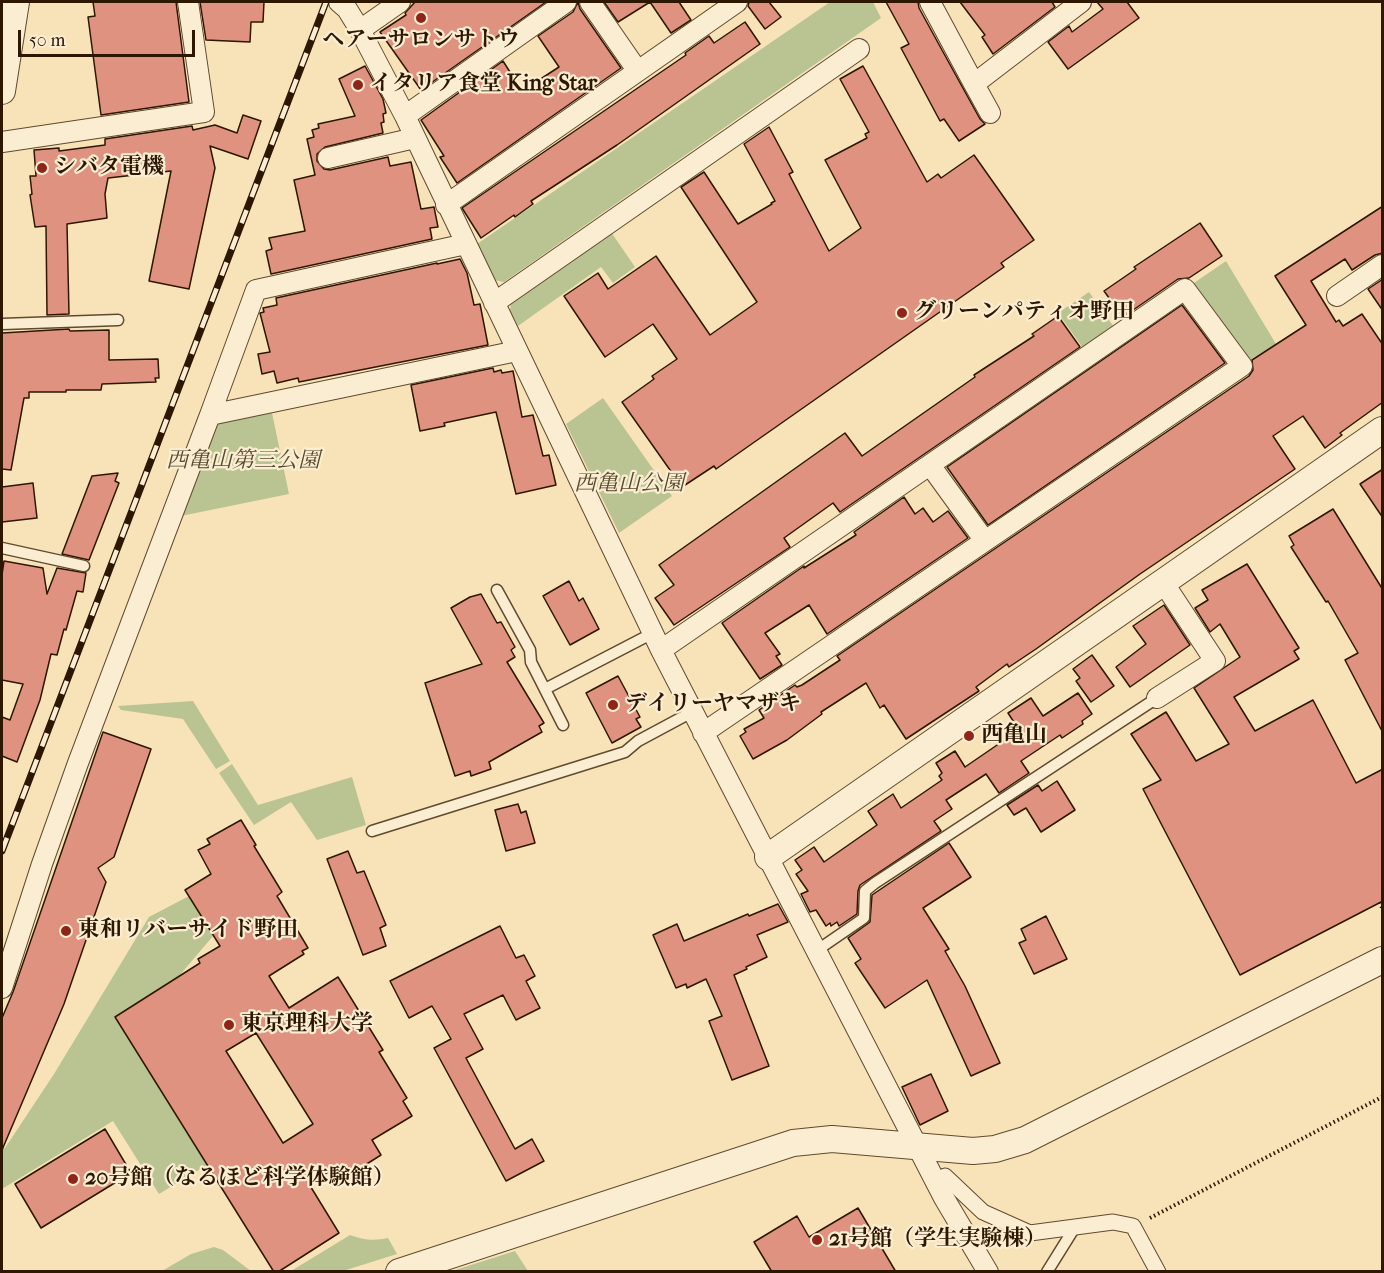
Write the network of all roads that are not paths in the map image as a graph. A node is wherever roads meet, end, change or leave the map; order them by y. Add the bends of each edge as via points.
1 (16, 2) edge
2 (188, 2) edge
3 (339, 2) edge
4 (400, 2) edge
5 (566, 2) edge
6 (590, 2) edge
7 (737, 2) edge
8 (930, 2) edge
9 (1081, 2) edge
10 (360, 30) junction
11 (858, 49) dead end
12 (637, 70) junction
13 (974, 84) junction
14 (2, 91) edge
15 (990, 113) dead end
16 (405, 116) junction
17 (415, 138) junction
18 (2, 142) edge
19 (328, 158) dead end
20 (446, 205) junction
21 (466, 244) junction
22 (1383, 266) edge
23 (1337, 296) dead end
24 (494, 303) junction
25 (118, 320) dead end
26 (2, 324) edge
27 (517, 351) junction
28 (210, 415) junction
29 (1383, 430) edge
30 (930, 465) junction
31 (985, 541) junction
32 (2, 549) edge
33 (84, 566) dead end
34 (1163, 582) junction
35 (497, 590) dead end
36 (657, 642) junction
37 (545, 689) junction
38 (1157, 698) joint
39 (692, 712) junction
40 (564, 725) dead end
41 (703, 734) junction
42 (372, 831) dead end
43 (768, 857) junction
44 (816, 951) junction
45 (1383, 960) edge
46 (2, 988) edge
47 (917, 1147) junction
48 (945, 1176) dead end
49 (1075, 1227) junction
50 (399, 1272) edge
51 (988, 1272) edge
52 (1047, 1272) edge
53 (1158, 1272) edge

1 - 14 street
2 - 18 street via 204,112
3 - 10 street
4 - 10 street
5 - 16 street
6 - 12 street
7 - 12 street
8 - 13 street
9 - 13 street
10 - 16 street
11 - 24 street
12 - 20 street
13 - 15 street
16 - 17 street
17 - 19 street
17 - 20 street
20 - 21 street
21 - 24 street
21 - 28 street via 256,290
22 - 23 street
24 - 27 street
25 - 26 lane
27 - 28 street
27 - 36 street
28 - 46 street via 78,763
29 - 34 street
30 - 31 street
30 - 31 street via 1185,289 1242,366
30 - 36 street
31 - 41 street
32 - 33 lane
34 - 38 street via 1215,661
34 - 43 street
35 - 37 lane via 530,650 531,662
36 - 37 lane
36 - 39 street
37 - 40 lane
38 - 44 lane via 874,883 865,891 864,918
39 - 41 street
39 - 42 lane via 625,752
41 - 43 street
43 - 44 street
44 - 47 street
45 - 47 street via 1025,1140 973,1151
47 - 50 street via 832,1139 793,1143
47 - 51 street
48 - 49 street via 983,1212 1030,1233
49 - 52 lane
49 - 53 street via 1113,1222 1133,1226

